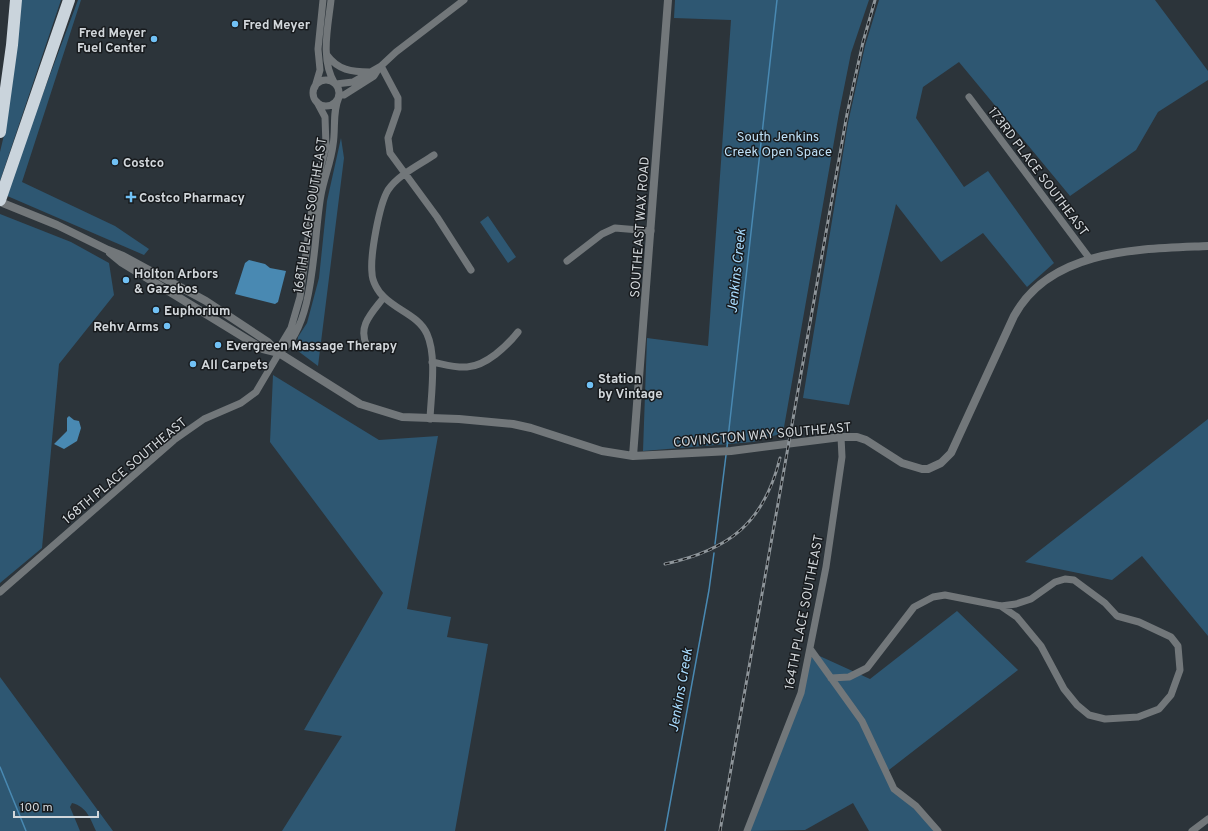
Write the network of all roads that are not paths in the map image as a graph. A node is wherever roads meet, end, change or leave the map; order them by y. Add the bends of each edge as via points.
1 (16, 0) edge
2 (69, 0) edge
3 (323, 0) edge
4 (331, 0) edge
5 (464, 0) edge
6 (668, 0) edge
7 (327, 54) junction
8 (381, 66) junction
9 (370, 72) junction
10 (335, 84) junction
11 (315, 87) junction
12 (339, 96) junction
13 (969, 97) dead end
14 (317, 102) junction
15 (0, 132) edge
16 (434, 155) dead end
17 (406, 173) junction
18 (0, 201) edge
19 (651, 231) junction
20 (1208, 246) edge
21 (108, 250) junction
22 (1090, 259) junction
23 (567, 261) dead end
24 (471, 270) dead end
25 (169, 291) junction
26 (384, 297) junction
27 (206, 301) junction
28 (518, 332) dead end
29 (367, 346) dead end
30 (279, 354) junction
31 (432, 362) junction
32 (430, 419) junction
33 (841, 437) junction
34 (633, 456) junction
35 (0, 592) edge
36 (1001, 606) junction
37 (811, 650) junction
38 (831, 678) junction
39 (1208, 819) edge
40 (747, 831) edge
41 (938, 831) edge
42 (1192, 831) edge

1 - 15 highway
2 - 18 highway
3 - 11 street via 318,49 320,70
4 - 7 street
5 - 8 street
6 - 19 street, SOUTHEAST WAX ROAD
7 - 9 street via 337,66 344,69
7 - 10 street via 328,69
8 - 9 street
8 - 12 street via 374,76
8 - 17 street via 398,98 398,109 389,131 390,153
9 - 10 street via 353,82
10 - 11 street via 324,80
10 - 12 street
11 - 14 street via 314,95
12 - 14 street via 328,106
12 - 30 street, 168TH PLACE SOUTHEAST via 334,112 334,143 321,194 308,296 295,335 287,348
13 - 22 street, 173RD PLACE SOUTHEAST
14 - 30 street, 168TH PLACE SOUTHEAST via 326,121 326,146 314,194 300,298
16 - 17 street
17 - 24 street
17 - 26 street via 388,191 380,214 374,247 372,274 378,290
18 - 21 street, COVINGTON WAY SOUTHEAST
19 - 23 street via 615,228 602,234
19 - 34 street, SOUTHEAST WAX ROAD
20 - 22 street via 1141,249
21 - 25 street, COVINGTON WAY SOUTHEAST via 121,262
21 - 27 street, COVINGTON WAY SOUTHEAST
22 - 33 street, COVINGTON WAY SOUTHEAST via 1042,283 1019,307 946,460 934,467 922,469 902,462 866,440
25 - 27 street via 173,287
25 - 30 street, COVINGTON WAY SOUTHEAST via 263,348
26 - 29 street via 366,321 362,333
26 - 31 street via 425,329 431,346
27 - 30 street, COVINGTON WAY SOUTHEAST via 268,342
28 - 31 street via 504,347 481,363 468,367
30 - 32 street, COVINGTON WAY SOUTHEAST via 360,404 402,417
30 - 35 street, 168TH PLACE SOUTHEAST via 260,387 251,396 204,419 174,440
31 - 32 street
32 - 34 street, COVINGTON WAY SOUTHEAST via 513,424 602,451
33 - 34 street, COVINGTON WAY SOUTHEAST via 716,452
33 - 37 street, 164TH PLACE SOUTHEAST via 842,457
36 - 36 street via 1030,599 1055,582 1074,580 1117,616 1139,622 1171,637 1178,646 1180,670 1171,695 1159,709 1138,718 1105,719 1089,715 1064,689 1041,646 1017,617
36 - 38 street via 945,596 933,597 914,607 867,668 848,678
37 - 38 street
37 - 40 street, 164TH PLACE SOUTHEAST via 801,693
38 - 41 street via 862,721 894,789 916,806
39 - 42 street

